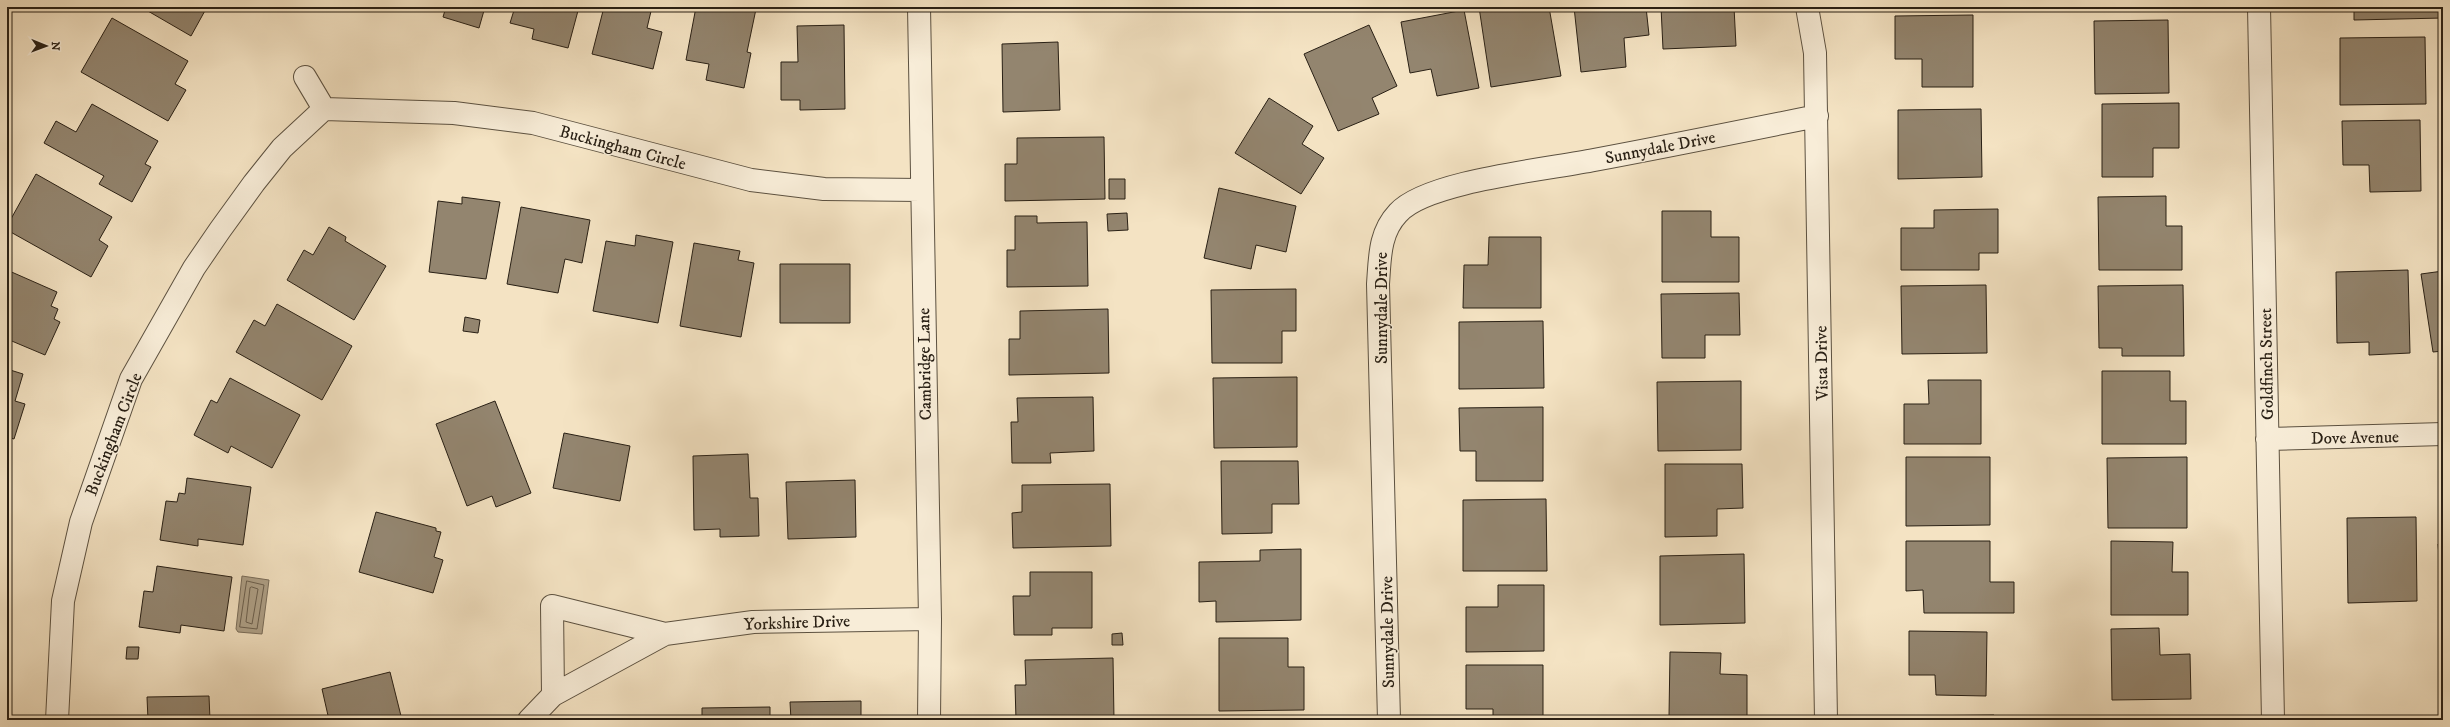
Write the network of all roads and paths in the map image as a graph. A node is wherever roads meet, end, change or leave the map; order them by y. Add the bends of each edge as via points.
1 (919, 7) edge
2 (1807, 7) edge
3 (2259, 7) edge
4 (305, 77) dead end
5 (324, 109) junction
6 (1817, 116) junction
7 (920, 190) junction
8 (2443, 434) edge
9 (2267, 439) junction
10 (930, 619) junction
11 (665, 634) junction
12 (553, 695) junction
13 (57, 720) edge
14 (529, 720) edge
15 (929, 720) edge
16 (1389, 720) edge
17 (1826, 720) edge
18 (2273, 720) edge

1 - 7 street, Cambridge Lane
2 - 6 street, Vista Drive via 1816,53
3 - 9 street, Goldfinch Street
4 - 5 street
5 - 7 street, Buckingham Circle via 448,113 502,119 534,124 751,180 824,189
5 - 13 street, Buckingham Circle via 282,148 220,230 194,268 131,379 81,522 63,601
6 - 16 street, Sunnydale Drive via 1464,183 1425,195 1398,212 1381,241 1378,284
6 - 17 street, Vista Drive
7 - 10 street, Cambridge Lane
8 - 9 street, Dove Avenue
9 - 18 street, Goldfinch Street
10 - 11 street, Yorkshire Drive via 753,622
10 - 15 street, Cambridge Lane
11 - 12 street, Yorkshire Drive
11 - 12 street, Yorkshire Drive via 552,606
12 - 14 street, Yorkshire Drive

